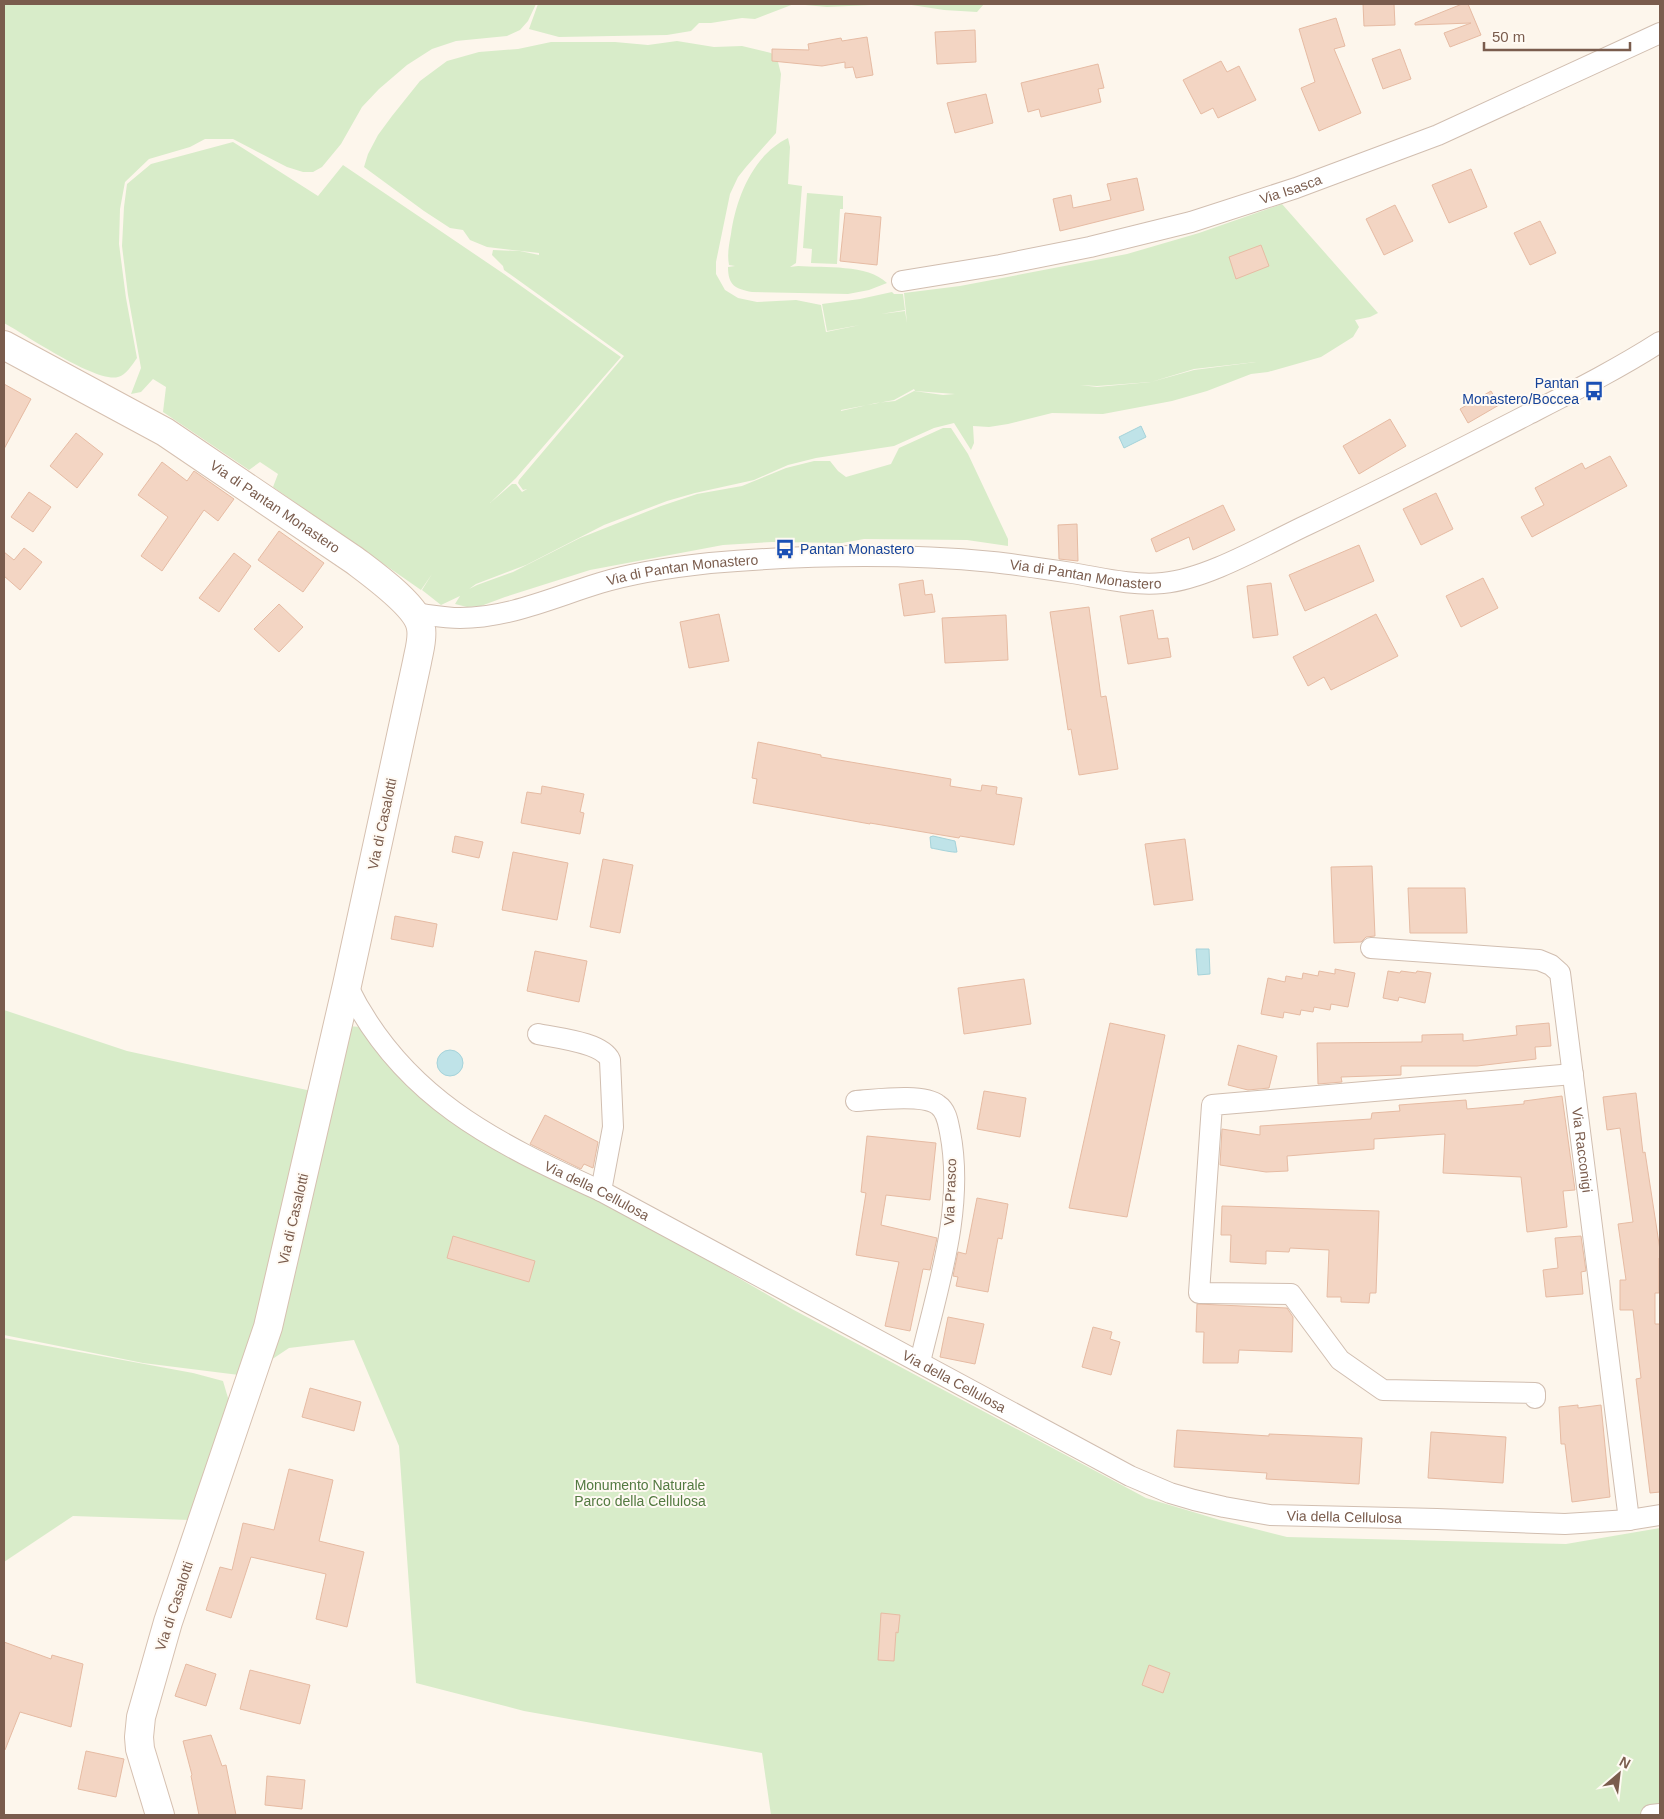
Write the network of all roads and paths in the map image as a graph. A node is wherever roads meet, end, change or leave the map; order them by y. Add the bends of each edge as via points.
1 (1660, 33) edge
2 (902, 280) dead end
3 (1660, 342) edge
4 (4, 345) edge
5 (414, 613) junction
6 (1371, 948) dead end
7 (347, 985) junction
8 (538, 1034) dead end
9 (1573, 1074) junction
10 (856, 1101) dead end
11 (601, 1191) junction
12 (920, 1362) junction
13 (1535, 1398) dead end
14 (1660, 1515) edge
15 (1629, 1520) junction
16 (1660, 1814) edge
17 (160, 1815) edge
18 (1651, 1815) edge

1 - 2 street, Via Isasca via 1438,135 1287,191 1191,222 1090,247
3 - 5 street, Via di Pantan Monastero via 1597,379 1407,477 1226,563 1174,581 1128,582 956,559 784,558 690,565 635,574 491,616 453,618
4 - 5 street, Via di Pantan Monastero via 171,436 354,560
5 - 7 street, Via di Casalotti via 422,629 418,662
6 - 9 street, Via Racconigi via 1534,959 1551,965 1561,977
7 - 11 street, Via della Cellulosa via 373,1031 404,1069 430,1094 494,1138
7 - 17 street, Via di Casalotti via 268,1327 168,1622 141,1717 140,1749
8 - 11 street via 595,1047 607,1054 610,1060 613,1127
9 - 13 street via 1212,1105 1199,1293 1290,1294 1340,1360 1383,1390 1535,1393
9 - 15 street, Via Racconigi
10 - 12 street, Via Prasco via 924,1098 940,1106 946,1117 953,1170 951,1216
11 - 12 street, Via della Cellulosa
12 - 15 street, Via della Cellulosa via 1130,1476 1170,1493 1224,1508 1288,1516 1565,1524
14 - 15 street, Via della Cellulosa
16 - 18 street

